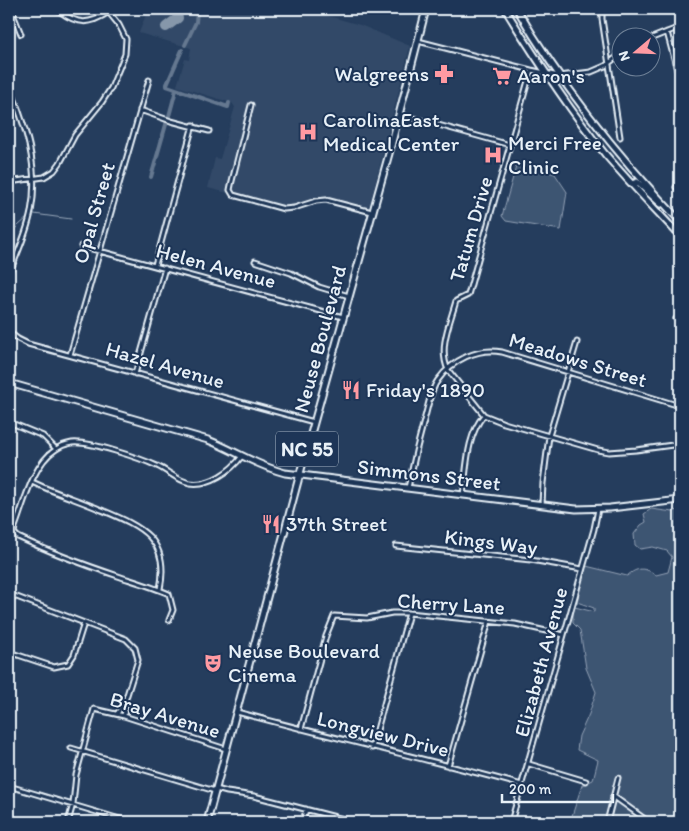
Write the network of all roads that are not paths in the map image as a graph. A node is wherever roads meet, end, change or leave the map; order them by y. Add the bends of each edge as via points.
1 (11, 9) edge
2 (426, 9) edge
3 (505, 9) edge
4 (517, 9) edge
5 (602, 9) edge
6 (108, 10) edge
7 (59, 11) dead end
8 (680, 27) edge
9 (667, 32) junction
10 (21, 34) dead end
11 (662, 34) edge
12 (418, 41) junction
13 (612, 61) edge
14 (609, 63) junction
15 (532, 70) junction
16 (545, 73) junction
17 (559, 76) junction
18 (149, 80) dead end
19 (680, 81) edge
20 (9, 84) edge
21 (251, 105) dead end
22 (140, 110) junction
23 (399, 114) junction
24 (193, 125) junction
25 (209, 131) dead end
26 (620, 137) dead end
27 (510, 145) junction
28 (34, 178) junction
29 (9, 182) edge
30 (632, 184) junction
31 (372, 212) junction
32 (673, 213) junction
33 (680, 221) edge
34 (680, 236) edge
35 (81, 246) dead end
36 (99, 250) junction
37 (255, 261) dead end
38 (155, 265) junction
39 (165, 268) junction
40 (9, 274) edge
41 (348, 296) junction
42 (344, 317) junction
43 (9, 332) edge
44 (577, 342) dead end
45 (70, 355) junction
46 (448, 370) junction
47 (568, 373) junction
48 (135, 374) junction
49 (9, 383) edge
50 (680, 406) edge
51 (484, 415) junction
52 (9, 422) edge
53 (315, 422) junction
54 (549, 436) junction
55 (680, 444) edge
56 (56, 449) junction
57 (243, 456) junction
58 (300, 475) junction
59 (32, 482) junction
60 (408, 488) junction
61 (463, 496) junction
62 (680, 500) edge
63 (542, 505) junction
64 (598, 509) junction
65 (396, 546) dead end
66 (582, 569) junction
67 (160, 589) junction
68 (9, 594) edge
69 (409, 613) junction
70 (169, 620) dead end
71 (489, 621) junction
72 (84, 623) junction
73 (564, 635) junction
74 (9, 652) edge
75 (126, 698) junction
76 (237, 712) junction
77 (117, 714) junction
78 (124, 716) junction
79 (301, 729) junction
80 (71, 748) dead end
81 (372, 748) junction
82 (227, 750) junction
83 (82, 752) junction
84 (529, 764) junction
85 (448, 766) junction
86 (618, 778) dead end
87 (586, 781) dead end
88 (522, 785) junction
89 (9, 786) edge
90 (216, 790) junction
91 (613, 796) junction
92 (72, 805) junction
93 (306, 809) junction
94 (68, 822) edge
95 (130, 822) edge
96 (207, 822) edge
97 (303, 822) edge
98 (355, 822) edge
99 (511, 822) edge
100 (607, 822) edge
101 (649, 822) edge

1 - 10 street
2 - 12 main road, Neuse Boulevard / NC 55
3 - 16 main road
4 - 17 main road
5 - 14 street
6 - 7 street via 86,22 74,20
6 - 28 street via 126,39 125,54 116,79 75,135 57,168 47,176
8 - 9 street
9 - 11 street
9 - 19 street
12 - 15 street
12 - 23 main road, Neuse Boulevard / NC 55
13 - 14 street
14 - 17 street via 592,72
14 - 26 street
15 - 16 street
15 - 27 street, Tatum Drive
16 - 17 street
16 - 30 main road
17 - 32 main road via 622,158
18 - 22 street, Opal Street
20 - 28 street via 29,140
21 - 31 street via 230,190 233,195 284,209 326,200
22 - 24 street
22 - 36 street, Opal Street
23 - 27 street
23 - 31 main road, Neuse Boulevard / NC 55
24 - 25 street
24 - 38 street
27 - 46 street, Tatum Drive via 468,295 456,301 443,352
28 - 29 street
28 - 40 street via 29,218
30 - 32 main road via 638,182
30 - 34 main road
31 - 41 main road, Neuse Boulevard / NC 55
32 - 33 main road
35 - 36 street, Helen Avenue
36 - 38 street, Helen Avenue
36 - 45 street, Opal Street
37 - 41 street
38 - 39 street, Helen Avenue
39 - 42 street, Helen Avenue
39 - 48 street
41 - 42 main road, Neuse Boulevard / NC 55
42 - 53 main road, Neuse Boulevard / NC 55
43 - 45 street, Hazel Avenue via 28,344
44 - 47 street
45 - 48 street, Hazel Avenue
46 - 47 street, Meadows Street via 467,356 491,351
46 - 51 street
46 - 60 street, Meadows Street via 432,392
47 - 50 street, Meadows Street
47 - 54 street
48 - 53 street, Hazel Avenue
49 - 57 main road, Simmons Street via 208,440
51 - 54 street
51 - 61 street via 472,437
52 - 56 street via 43,436
53 - 58 main road, Neuse Boulevard / NC 55
54 - 55 street via 609,452
54 - 63 street
56 - 57 street via 83,443 147,462 189,483 200,483 228,472
56 - 59 street via 46,458
57 - 58 main road, Simmons Street via 272,469
58 - 60 main road, Simmons Street
58 - 76 main road, Neuse Boulevard / NC 55
59 - 67 street via 139,527 156,546 161,562
59 - 67 street via 15,527 14,533 18,537
60 - 61 main road, Simmons Street
61 - 63 main road, Simmons Street
62 - 64 main road, Simmons Street
63 - 64 main road, Simmons Street
64 - 66 street, Elizabeth Avenue
65 - 66 street, Kings Way via 531,560
66 - 73 street, Elizabeth Avenue
67 - 70 street via 170,594 173,610
68 - 72 street
69 - 71 street, Cherry Lane
69 - 79 street, Cherry Lane via 367,618 334,616
69 - 81 street
71 - 73 street, Cherry Lane
71 - 85 street
72 - 74 street via 68,664 54,666
72 - 75 street via 126,639 135,648 138,660
73 - 84 street, Elizabeth Avenue
75 - 77 street
75 - 78 street
76 - 79 street, Longview Drive
76 - 82 main road, Neuse Boulevard / NC 55
77 - 78 street, Bray Avenue
77 - 83 street, Bray Avenue via 94,709
78 - 82 street, Bray Avenue
79 - 81 street, Longview Drive
80 - 83 street
81 - 85 street, Longview Drive
82 - 90 main road, Neuse Boulevard / NC 55
83 - 90 street
83 - 92 street
84 - 87 street
84 - 88 street, Elizabeth Avenue
85 - 88 street, Longview Drive
86 - 91 street
88 - 99 street, Elizabeth Avenue
89 - 92 street
90 - 93 street
90 - 96 main road, Neuse Boulevard / NC 55
91 - 100 street
91 - 101 street
92 - 94 street
92 - 95 street
93 - 97 street
93 - 98 street

